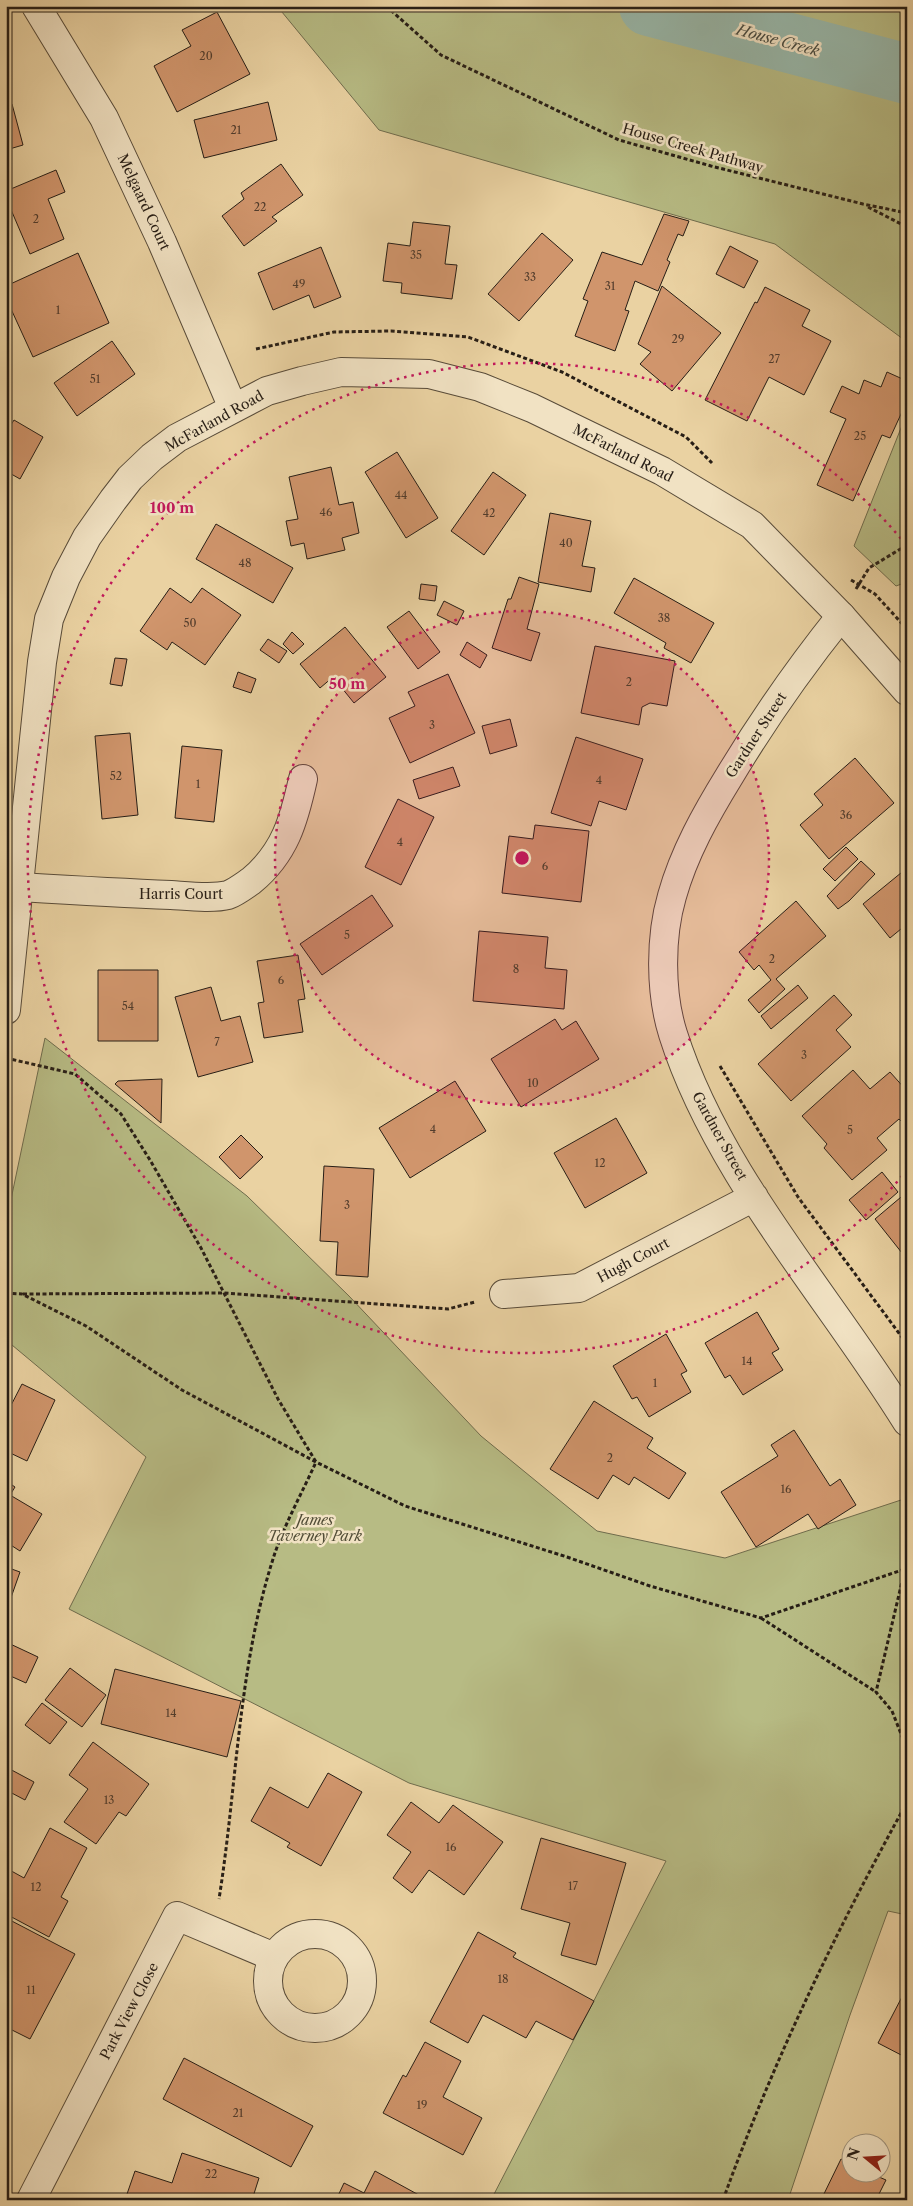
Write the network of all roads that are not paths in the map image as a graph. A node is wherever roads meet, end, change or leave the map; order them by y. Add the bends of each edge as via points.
1 (36, 6) edge
2 (233, 408) junction
3 (841, 616) junction
4 (907, 691) edge
5 (304, 779) dead end
6 (20, 887) junction
7 (6, 1010) edge
8 (754, 1197) junction
9 (504, 1294) road end
10 (907, 1422) edge
11 (274, 1957) dead end
12 (31, 2200) edge

1 - 2 street, Melgaard Court via 104,118 162,242
2 - 3 street, McFarland Road via 267,392 341,372 429,374 480,387 540,411 662,471 752,525
2 - 6 street, McFarland Road via 178,438 130,478 87,537 66,577 49,619 42,662
3 - 4 street, McFarland Road
3 - 8 street, Gardner Street via 748,745 701,824 672,897 666,930 663,962 672,1032 698,1099
5 - 6 street, Harris Court via 284,842 277,854 259,874 228,894 168,895
6 - 7 street, McFarland Road
8 - 9 street, Hugh Court via 579,1288
8 - 10 street, Gardner Street via 876,1371
11 - 12 street, Park View Close via 177,1916

